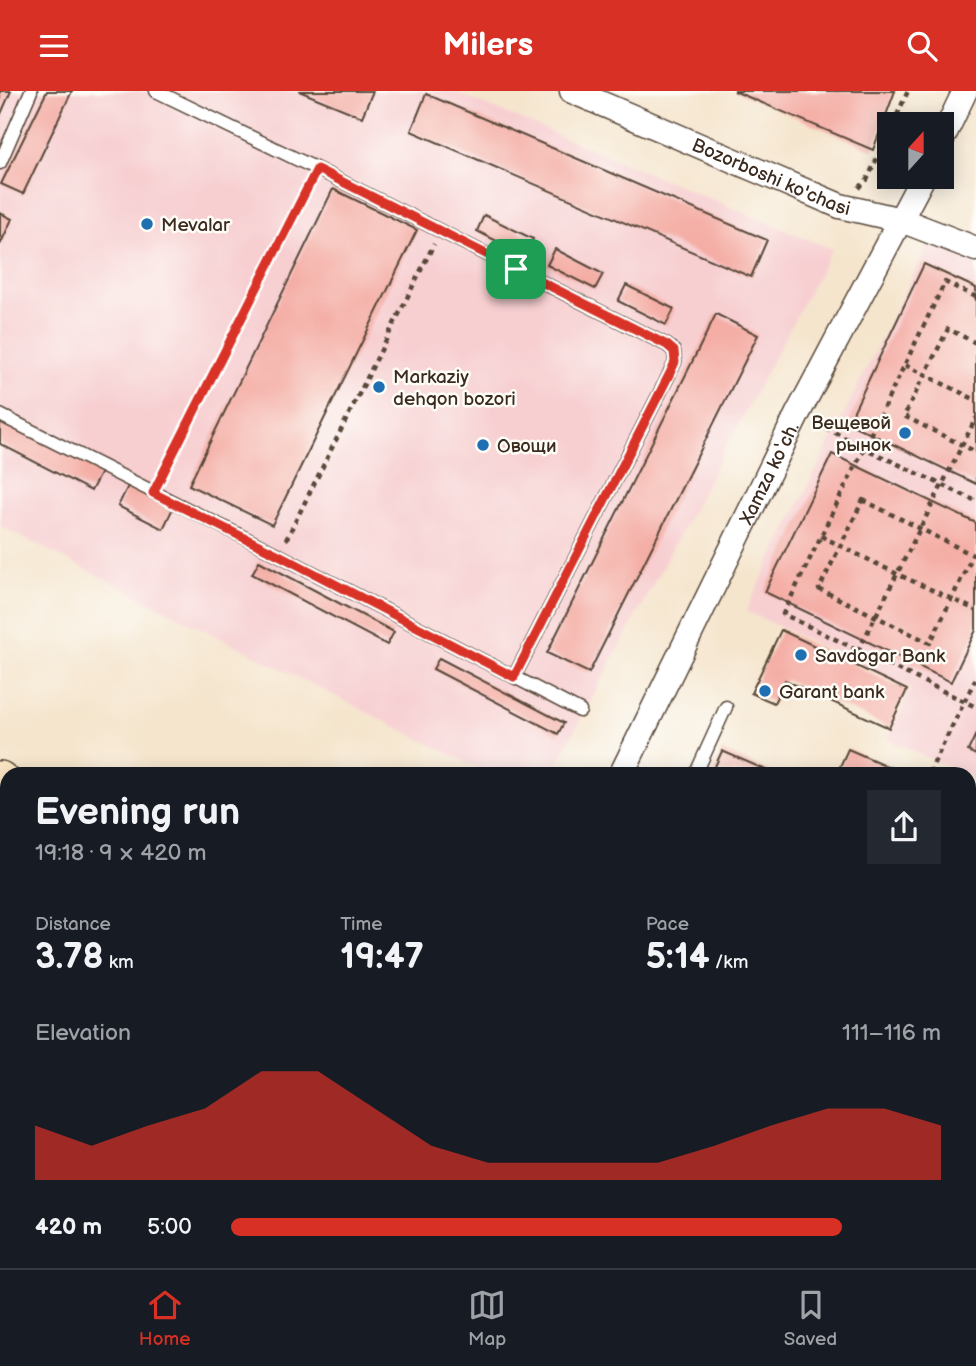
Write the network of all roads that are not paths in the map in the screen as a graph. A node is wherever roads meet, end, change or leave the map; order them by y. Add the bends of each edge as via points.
1 (31, 91) edge
2 (156, 91) edge
3 (572, 91) edge
4 (965, 91) edge
5 (954, 114) edge
6 (0, 163) edge
7 (917, 189) edge
8 (901, 220) junction
9 (976, 249) edge
10 (0, 415) edge
11 (514, 677) junction
12 (726, 707) dead end
13 (580, 711) dead end
14 (625, 767) edge
15 (699, 767) edge

1 - 6 lane
2 - 11 lane via 674,351 670,373
3 - 8 street, Bozorboshi ko'chasi via 840,206
4 - 5 street
7 - 8 street, Xamza ko‘ch.
8 - 9 street, Bozorboshi ko'chasi
8 - 14 street, Xamza ko‘ch. via 798,413
10 - 11 lane
11 - 13 lane
12 - 15 lane

